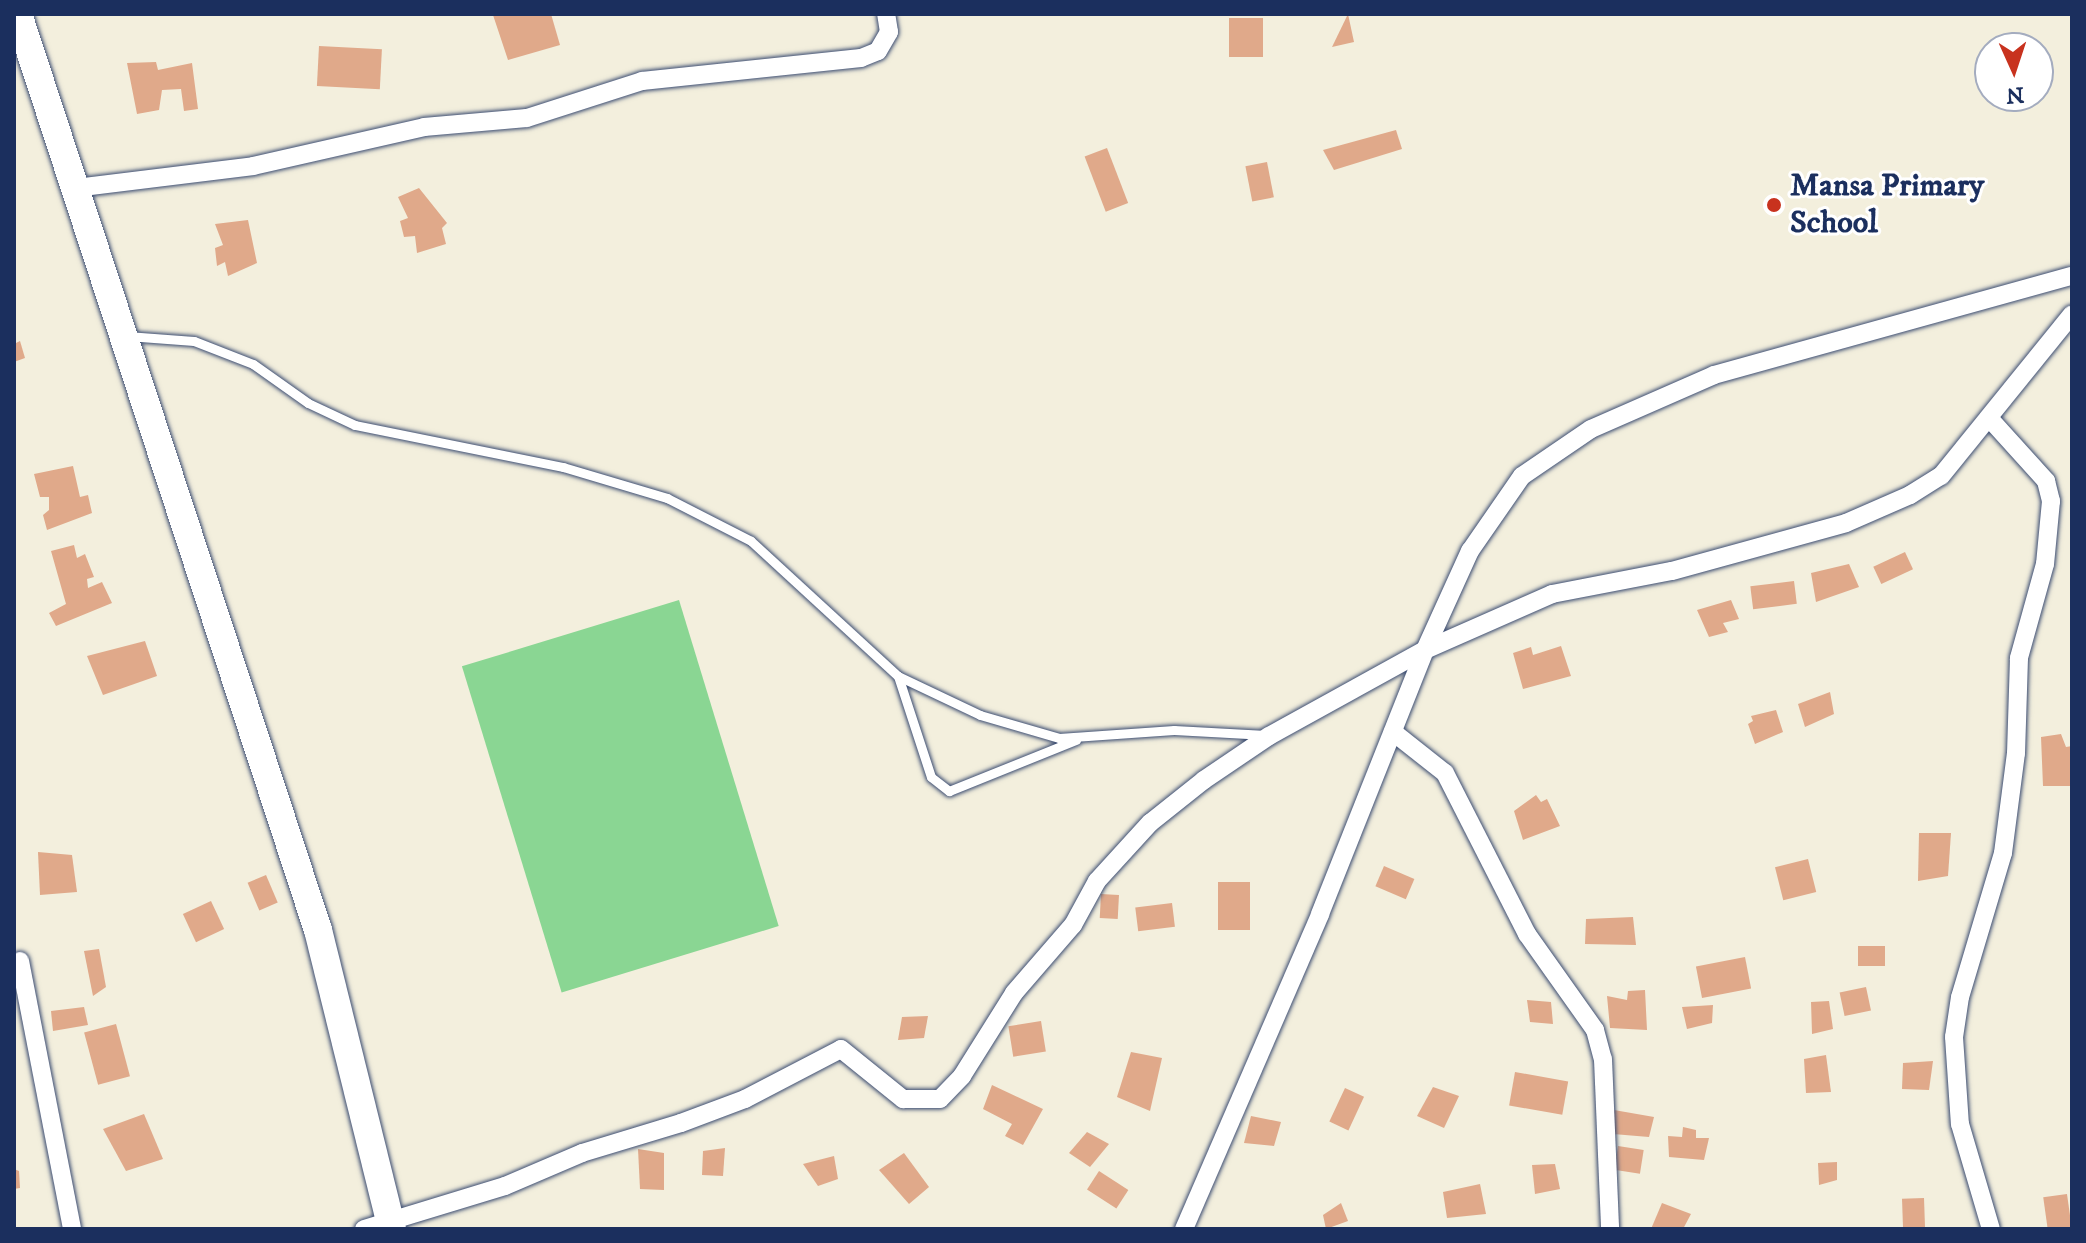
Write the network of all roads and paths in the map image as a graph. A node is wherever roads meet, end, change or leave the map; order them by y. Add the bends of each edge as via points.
1 (18, 14) edge
2 (886, 14) edge
3 (75, 188) junction
4 (2072, 276) edge
5 (2072, 314) edge
6 (124, 336) junction
7 (1990, 419) junction
8 (1425, 650) junction
9 (898, 676) junction
10 (1393, 732) junction
11 (1269, 736) junction
12 (1079, 738) junction
13 (20, 961) dead end
14 (383, 1226) edge
15 (72, 1229) edge
16 (1184, 1229) edge
17 (1610, 1229) edge
18 (1991, 1229) edge

1 - 3 main road
2 - 3 street via 889,32 878,51 861,58 642,81 527,118 424,127 253,166
3 - 6 main road
4 - 8 street via 1714,375 1591,429 1522,476 1470,551
5 - 7 street
6 - 9 lane via 194,341 253,364 308,403 355,425 563,467 667,498 751,541
6 - 14 main road via 318,930
7 - 8 street via 1941,476 1846,523 1672,571 1552,594
7 - 18 street via 2046,481 2051,501 2045,564 2019,658 2016,753 2003,853 1960,997 1954,1037 1960,1124
8 - 10 street
8 - 11 street
9 - 12 lane via 980,715 1059,738
9 - 12 lane via 931,777 949,791
10 - 16 street
10 - 17 street via 1445,773 1527,934 1595,1030 1605,1080
11 - 12 lane via 1174,730
11 - 14 street via 1204,780 1127,847 1097,881 1073,925 1014,993 952,1090 940,1099 903,1099 841,1049 745,1099
13 - 15 street

